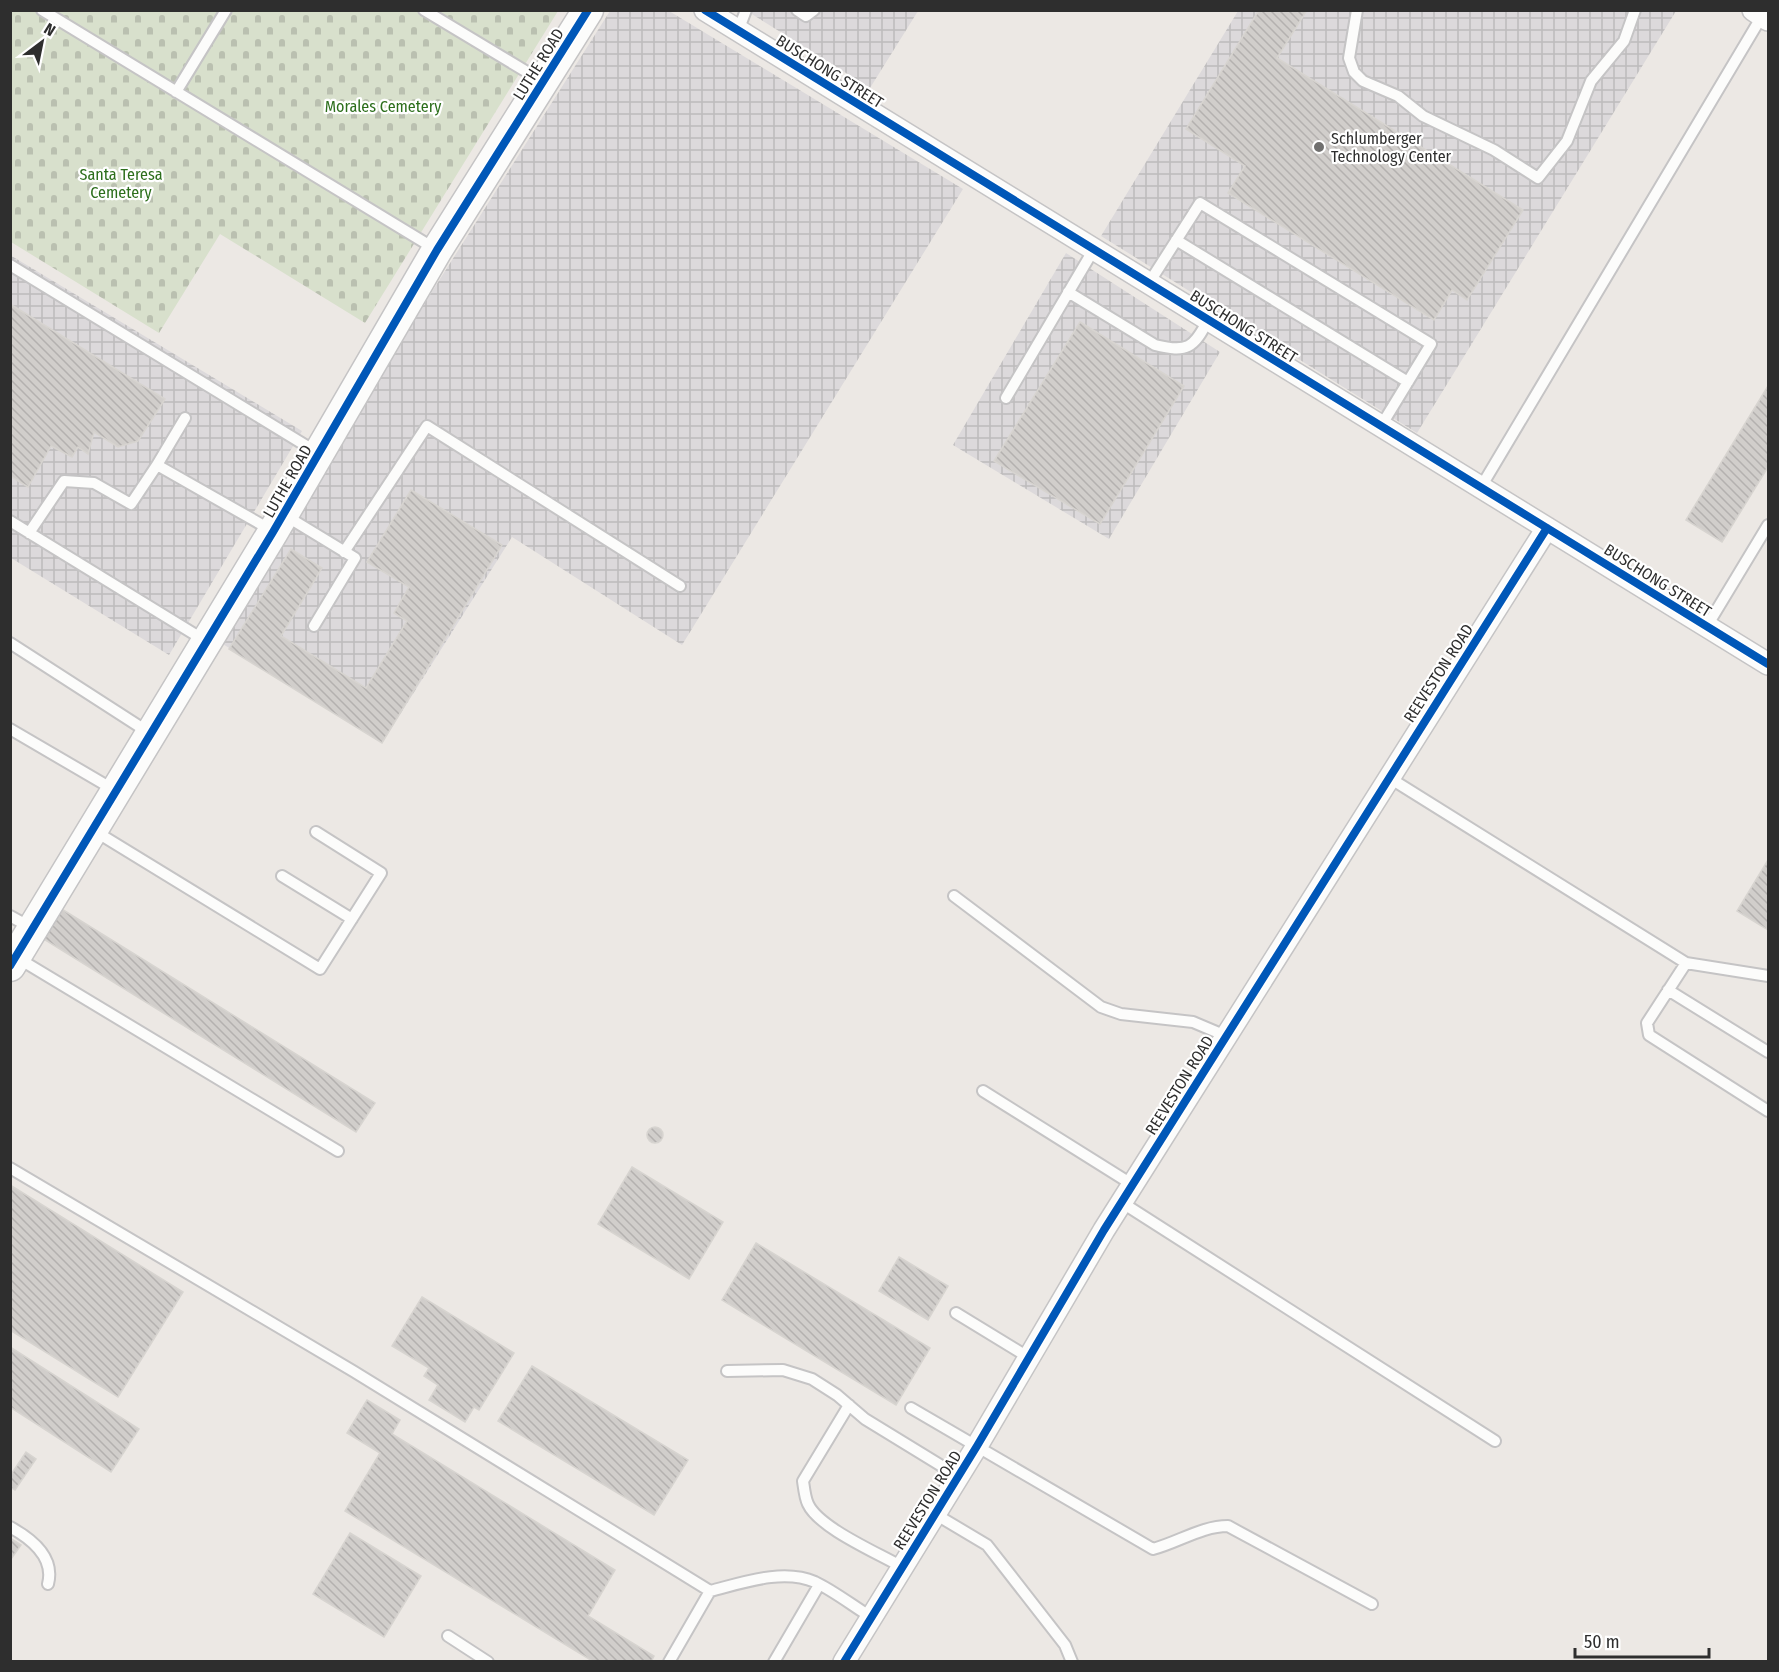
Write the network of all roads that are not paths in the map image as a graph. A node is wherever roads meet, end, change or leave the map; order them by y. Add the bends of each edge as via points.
1 (42, 10) edge
2 (226, 10) edge
3 (423, 10) edge
4 (588, 10) edge
5 (705, 10) edge
6 (746, 10) edge
7 (797, 10) edge
8 (814, 10) edge
9 (1357, 10) edge
10 (1635, 10) edge
11 (1761, 16) edge
12 (738, 31) junction
13 (543, 82) junction
14 (176, 92) junction
15 (1176, 240) junction
16 (1094, 249) junction
17 (437, 250) junction
18 (10, 265) edge
19 (1149, 283) junction
20 (1068, 292) junction
21 (1208, 320) junction
22 (1408, 382) junction
23 (1006, 398) dead end
24 (185, 418) dead end
25 (1381, 426) junction
26 (319, 453) junction
27 (157, 465) junction
28 (1481, 487) junction
29 (10, 521) edge
30 (278, 523) junction
31 (1768, 525) edge
32 (1547, 528) junction
33 (29, 533) junction
34 (344, 552) junction
35 (680, 586) dead end
36 (314, 626) dead end
37 (1707, 626) junction
38 (206, 642) junction
39 (10, 644) edge
40 (1768, 664) edge
41 (10, 729) edge
42 (151, 734) junction
43 (1388, 777) junction
44 (116, 791) junction
45 (92, 830) junction
46 (316, 832) dead end
47 (282, 876) dead end
48 (954, 896) dead end
49 (352, 919) junction
50 (22, 922) edge
51 (13, 961) edge
52 (1686, 963) junction
53 (1768, 976) edge
54 (1668, 990) junction
55 (1226, 1036) junction
56 (1768, 1052) edge
57 (983, 1091) dead end
58 (1768, 1111) edge
59 (338, 1151) dead end
60 (10, 1167) edge
61 (1127, 1194) junction
62 (956, 1312) dead end
63 (1028, 1357) junction
64 (727, 1371) dead end
65 (849, 1405) junction
66 (911, 1408) dead end
67 (1495, 1441) dead end
68 (976, 1446) junction
69 (958, 1476) junction
70 (935, 1514) junction
71 (10, 1527) edge
72 (902, 1567) junction
73 (48, 1584) dead end
74 (819, 1585) junction
75 (710, 1590) junction
76 (1372, 1604) dead end
77 (871, 1617) junction
78 (448, 1636) dead end
79 (488, 1662) edge
80 (669, 1662) edge
81 (774, 1662) edge
82 (843, 1662) edge
83 (1072, 1662) edge

1 - 14 lane
2 - 14 lane
3 - 13 lane
4 - 13 street, LUTHE ROAD
5 - 12 street, BUSCHONG STREET
6 - 12 lane
7 - 8 lane via 806,16
9 - 10 lane via 1349,58 1354,72 1363,81 1398,96 1423,116 1494,150 1538,178 1567,141 1591,81 1624,41
11 - 28 lane
12 - 16 street, BUSCHONG STREET
13 - 17 street, LUTHE ROAD
14 - 17 lane
15 - 19 lane
15 - 22 lane
15 - 22 lane via 1200,203 1240,227 1431,344
16 - 19 street, BUSCHONG STREET
16 - 20 lane
17 - 26 street, LUTHE ROAD
18 - 26 lane
19 - 21 street, BUSCHONG STREET
20 - 21 lane via 1155,345 1167,348 1191,346 1198,341
20 - 23 lane
21 - 25 street, BUSCHONG STREET
22 - 25 lane
24 - 27 lane
25 - 28 street, BUSCHONG STREET
26 - 30 street, LUTHE ROAD
27 - 30 lane
27 - 33 lane via 130,504 94,483 64,481
28 - 32 street, BUSCHONG STREET
29 - 33 lane
30 - 34 lane
30 - 38 street, LUTHE ROAD
31 - 37 lane
32 - 37 street, BUSCHONG STREET
32 - 43 street, REEVESTON ROAD
33 - 38 lane
34 - 35 lane via 427,426
34 - 36 lane via 355,558
37 - 40 street, BUSCHONG STREET
38 - 42 street, LUTHE ROAD
39 - 42 lane
41 - 44 lane
42 - 44 street, LUTHE ROAD
43 - 52 lane
43 - 55 street, REEVESTON ROAD
44 - 45 street, LUTHE ROAD
45 - 49 lane via 320,969
45 - 50 street, LUTHE ROAD
46 - 49 lane via 381,873
47 - 49 lane
48 - 55 lane via 1101,1007 1121,1014 1192,1022
50 - 51 street, LUTHE ROAD
51 - 59 lane
52 - 53 lane
52 - 54 lane
54 - 56 lane
54 - 58 lane via 1647,1023 1649,1035
55 - 61 street, REEVESTON ROAD
57 - 61 lane
60 - 75 lane
61 - 63 street, REEVESTON ROAD
61 - 67 lane
62 - 63 lane
63 - 68 street, REEVESTON ROAD
64 - 65 lane via 783,1370 812,1379
65 - 69 lane
65 - 72 lane via 803,1481 808,1504 818,1517
66 - 68 lane
68 - 69 street, REEVESTON ROAD
68 - 76 lane via 1153,1549 1212,1526 1228,1526
69 - 70 street, REEVESTON ROAD
70 - 72 street, REEVESTON ROAD
70 - 83 lane via 987,1545 1065,1645
71 - 73 lane via 26,1535 42,1551 51,1574
72 - 77 street, REEVESTON ROAD
74 - 75 lane via 783,1576
74 - 77 lane
74 - 81 lane
75 - 80 lane
77 - 82 street, REEVESTON ROAD
78 - 79 lane

